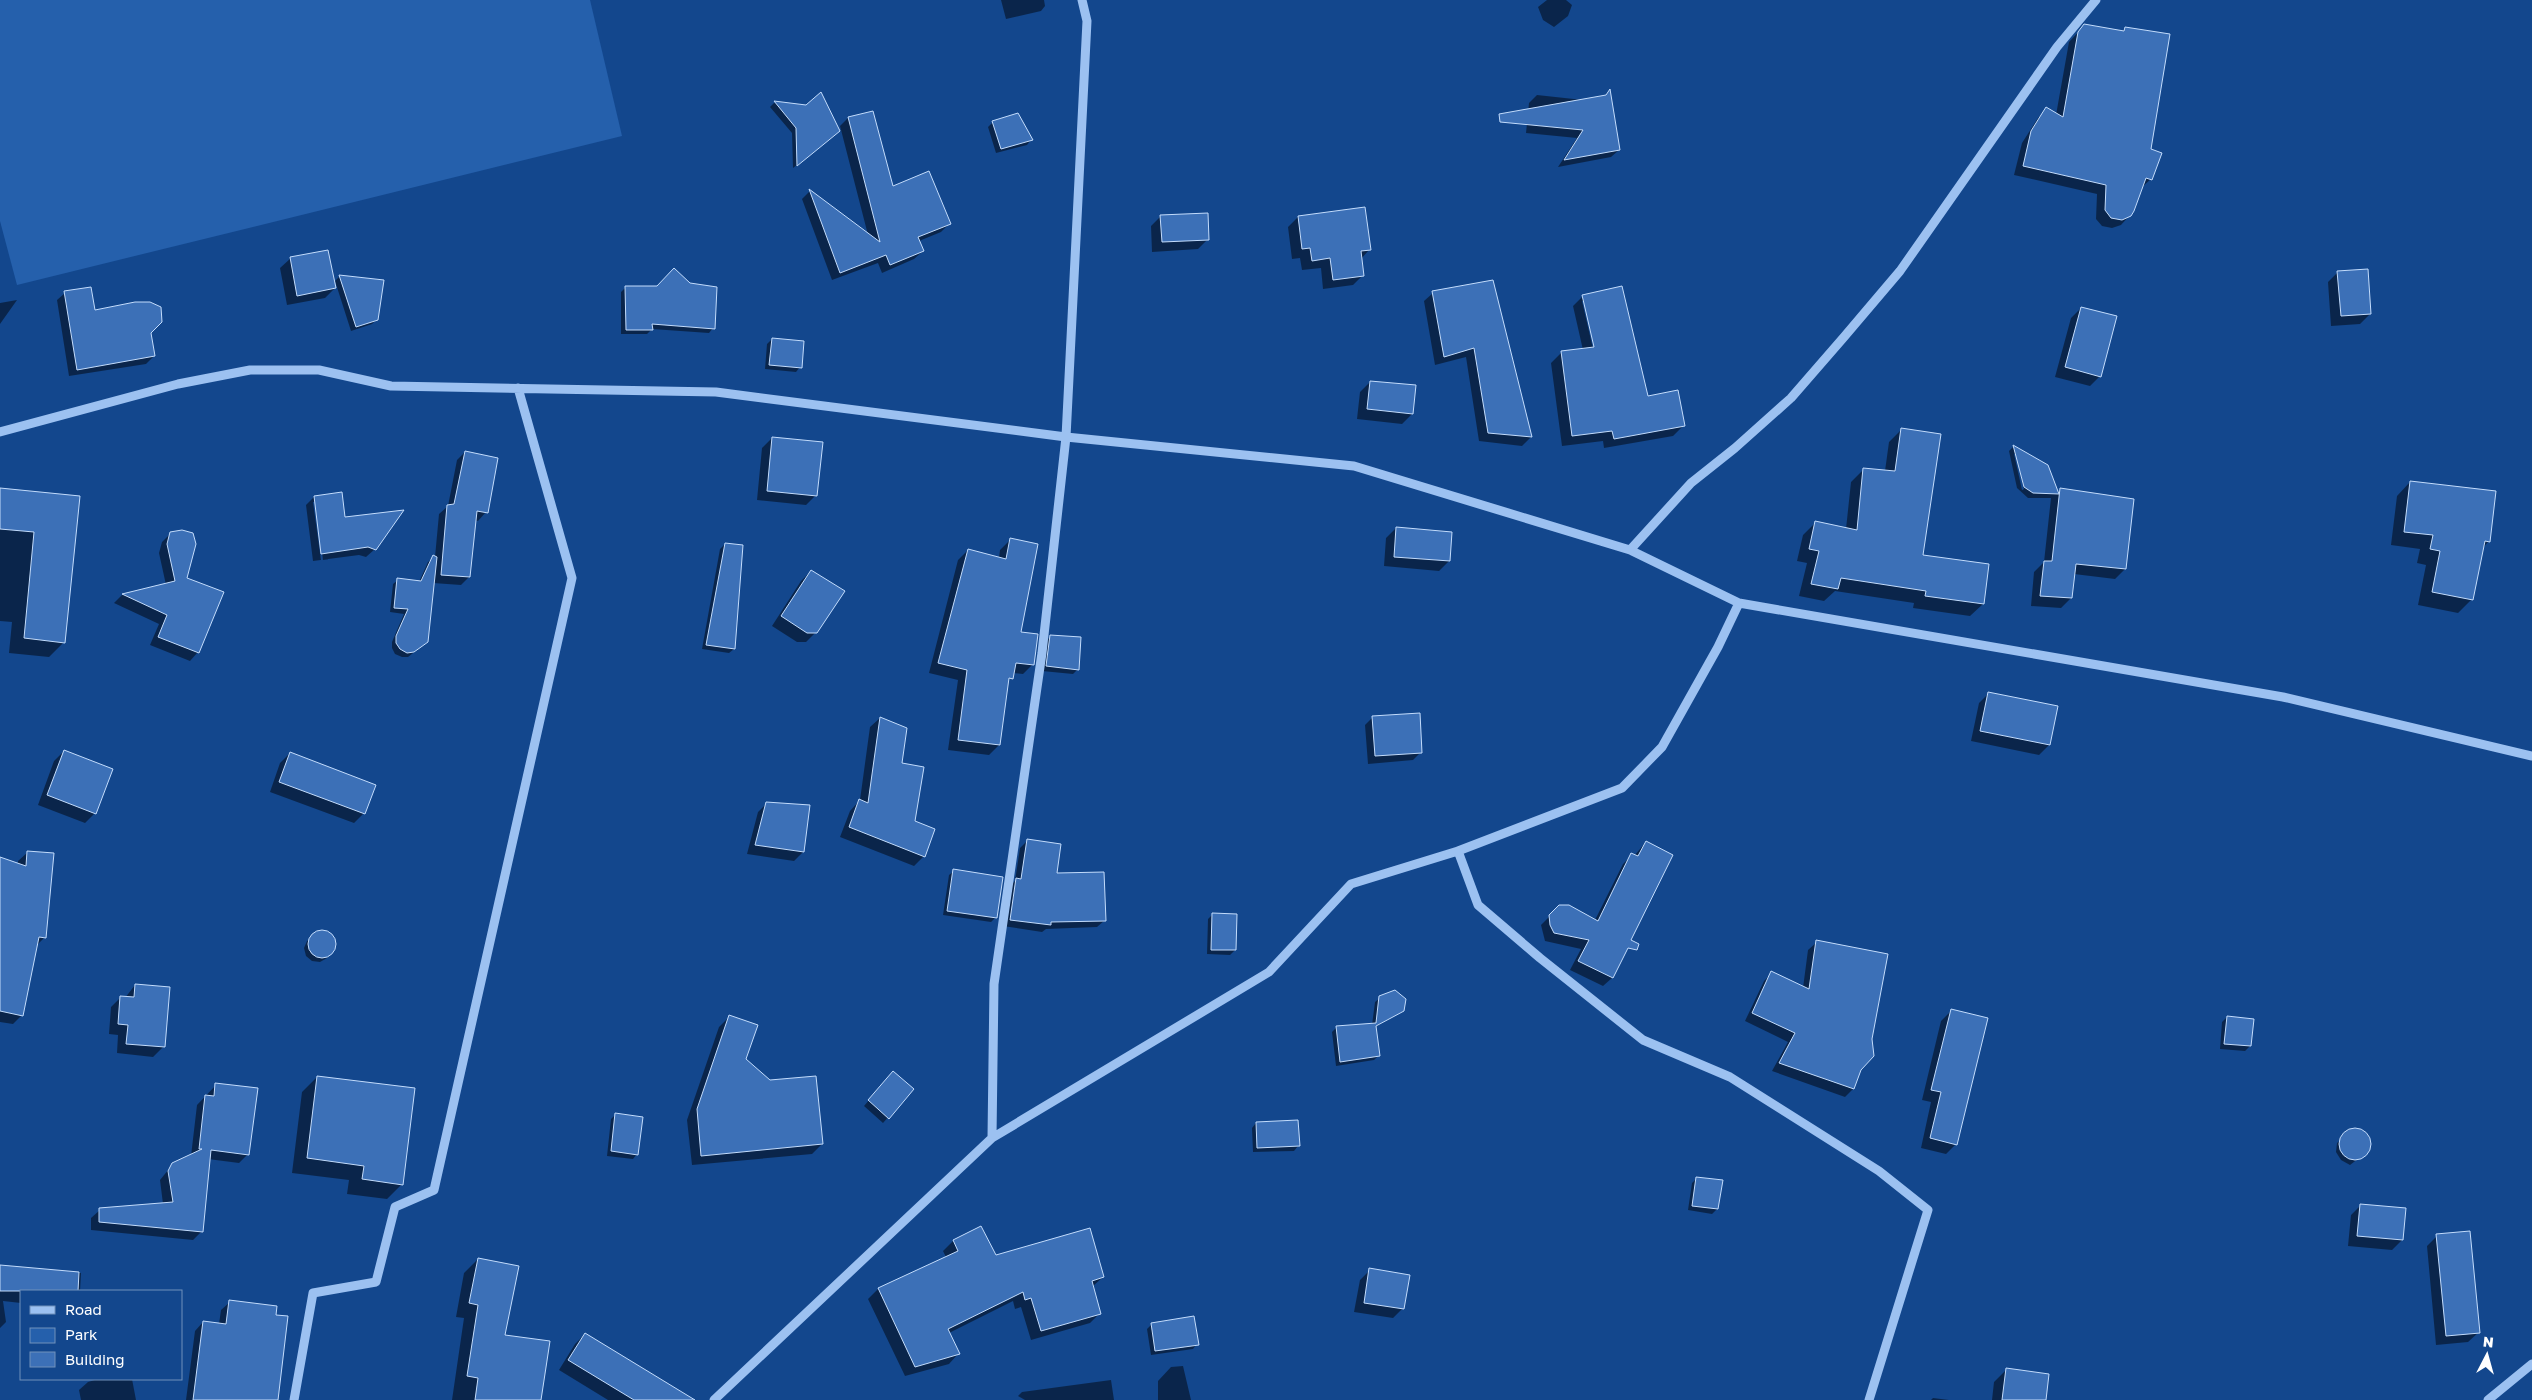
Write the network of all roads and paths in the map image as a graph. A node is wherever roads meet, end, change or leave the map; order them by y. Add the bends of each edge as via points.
1 (1082, 0) edge
2 (2096, 0) edge
3 (518, 388) junction
4 (0, 432) edge
5 (1066, 437) junction
6 (1630, 550) junction
7 (1739, 603) junction
8 (2532, 756) edge
9 (1458, 851) junction
10 (992, 1138) junction
11 (2532, 1364) edge
12 (294, 1400) edge
13 (714, 1400) edge
14 (1869, 1400) edge
15 (2488, 1400) edge

1 - 5 street via 1087,21
2 - 6 street via 2057,47 1900,271 1844,338 1791,398 1691,483
3 - 4 street via 391,386 319,370 250,370 178,384
3 - 5 street via 716,392
3 - 12 street via 572,578 434,1190 395,1207 376,1282 313,1293
5 - 6 street via 1354,466
5 - 10 street via 1042,653 994,984
6 - 7 street
7 - 8 street via 2283,697
7 - 9 street via 1662,747 1622,788
9 - 10 street via 1351,884 1269,972
9 - 14 street via 1478,905 1643,1040 1730,1077 1879,1171 1928,1210
10 - 13 street
11 - 15 street

